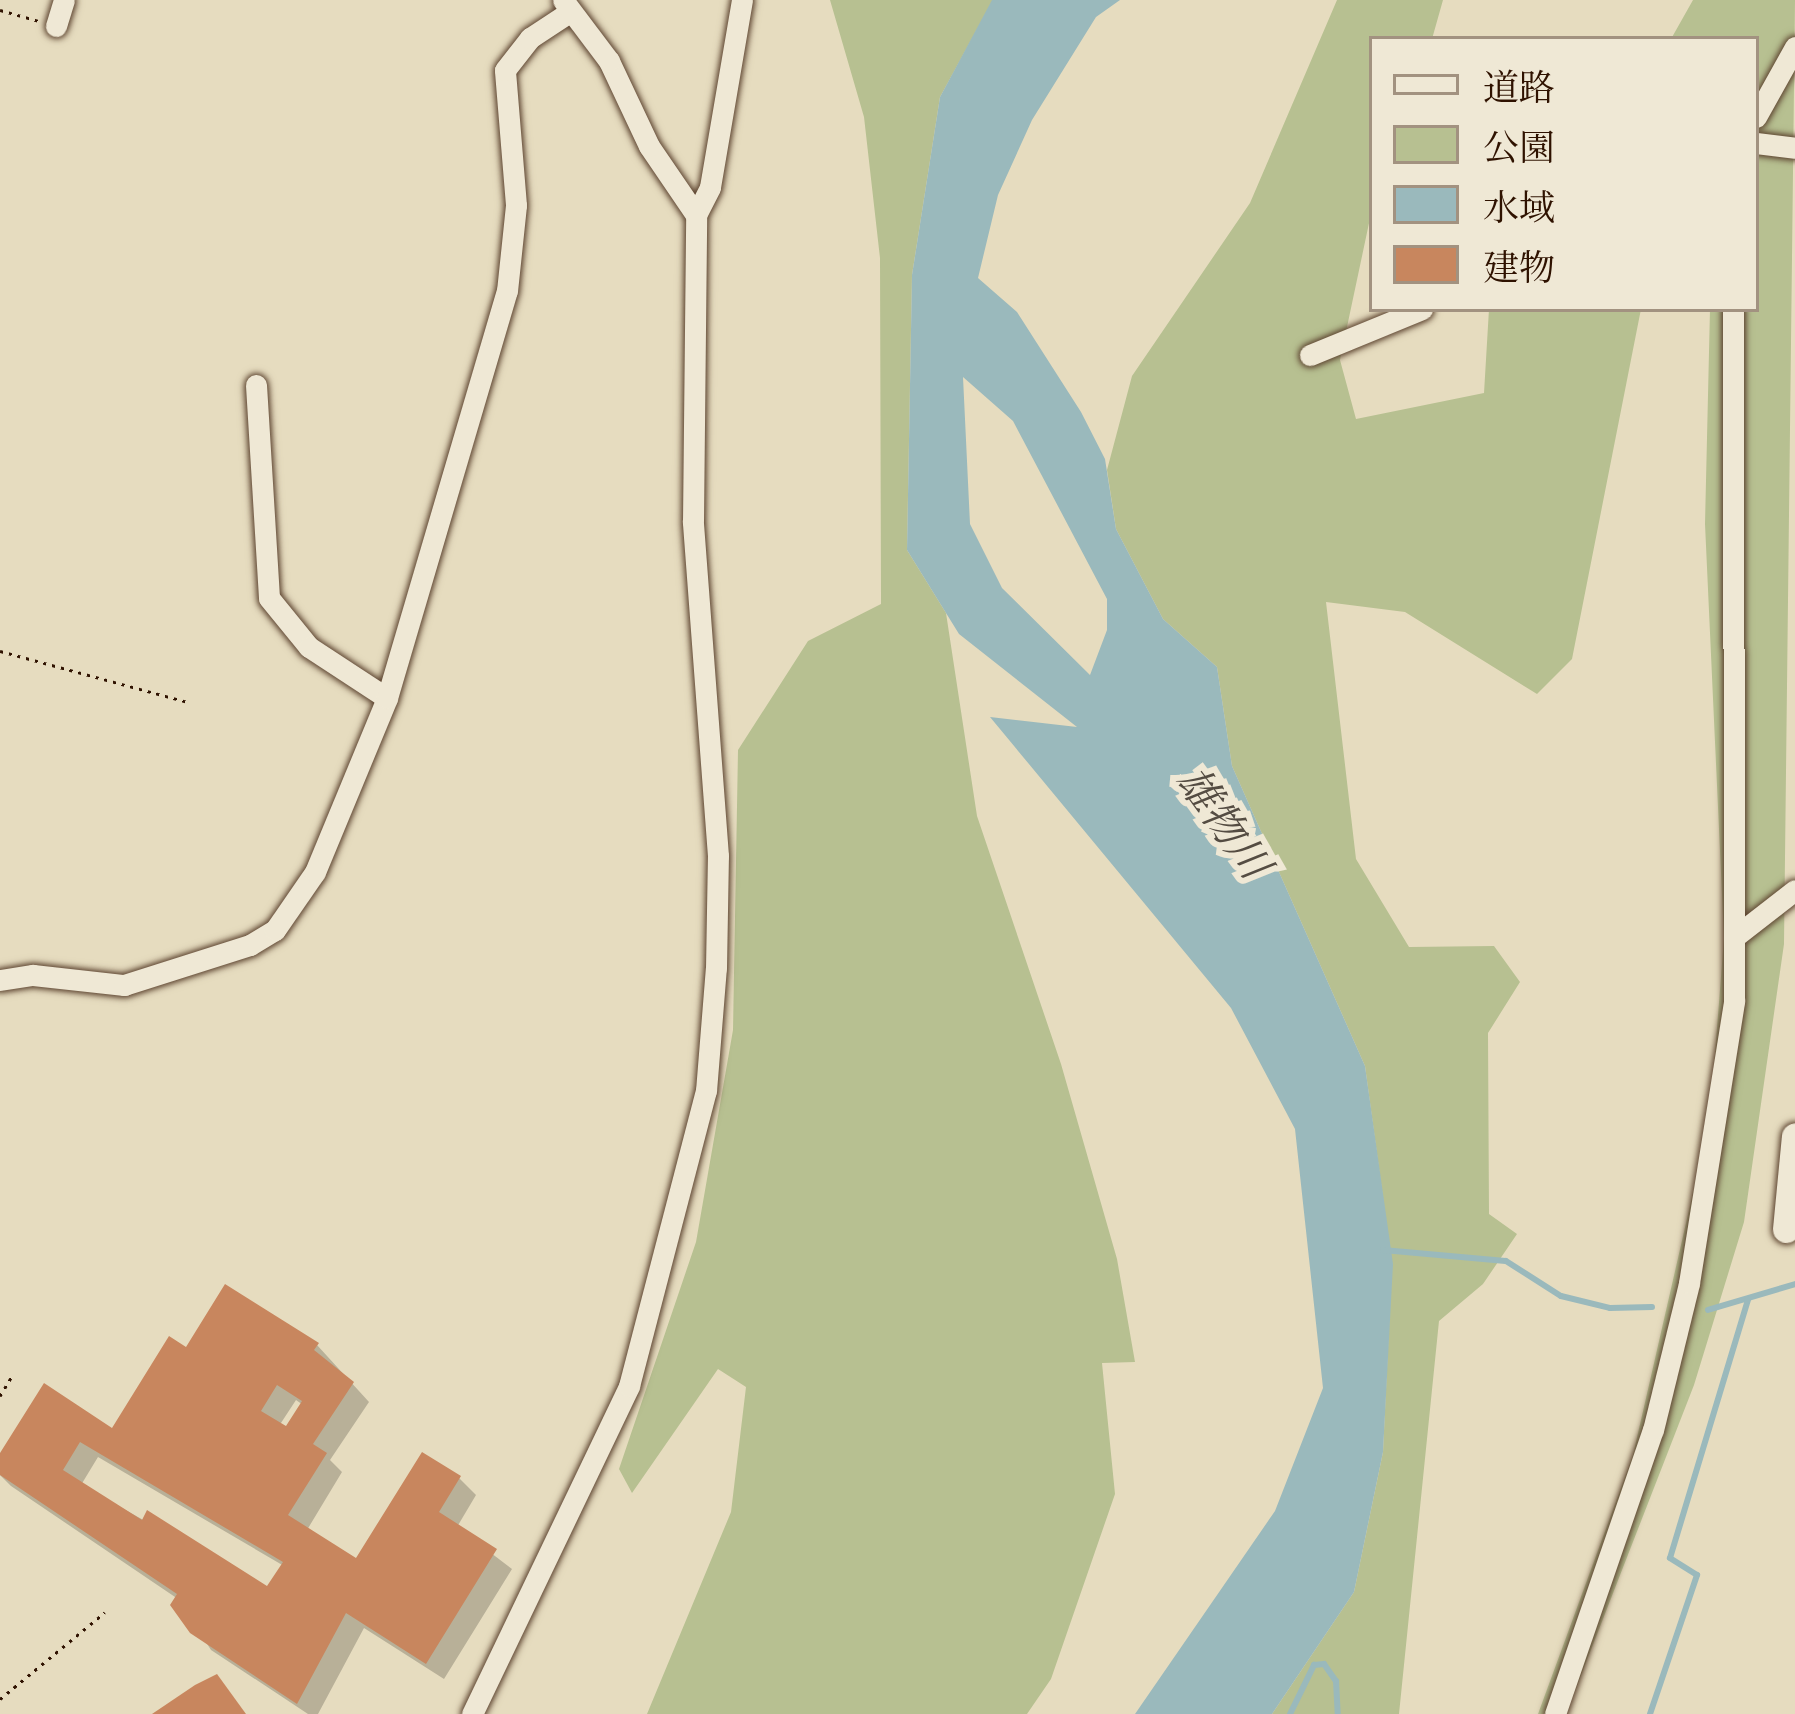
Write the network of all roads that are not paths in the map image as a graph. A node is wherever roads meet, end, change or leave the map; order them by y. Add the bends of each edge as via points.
1 (64, 0) edge
2 (742, 0) edge
3 (565, 7) edge
4 (56, 26) road end
5 (1795, 47) edge
6 (1759, 112) edge
7 (1759, 143) edge
8 (1795, 148) edge
9 (695, 215) junction
10 (1415, 312) edge
11 (1733, 312) edge
12 (1310, 355) dead end
13 (256, 386) dead end
14 (387, 698) junction
15 (1795, 890) edge
16 (1737, 935) junction
17 (0, 980) edge
18 (1795, 1136) edge
19 (1786, 1229) dead end
20 (472, 1714) edge
21 (1555, 1714) edge

1 - 4 street
2 - 9 street via 710,187
3 - 9 street via 609,61 649,146
3 - 14 street via 506,70 516,205 507,291
5 - 6 street
7 - 8 street
9 - 20 street via 696,631 718,856 706,1091 629,1386
10 - 12 street
11 - 16 street
13 - 14 street via 269,598 310,647
14 - 17 street via 338,829 275,930 124,985 33,975
15 - 16 street
16 - 21 street via 1688,1283 1637,1483
18 - 19 street

